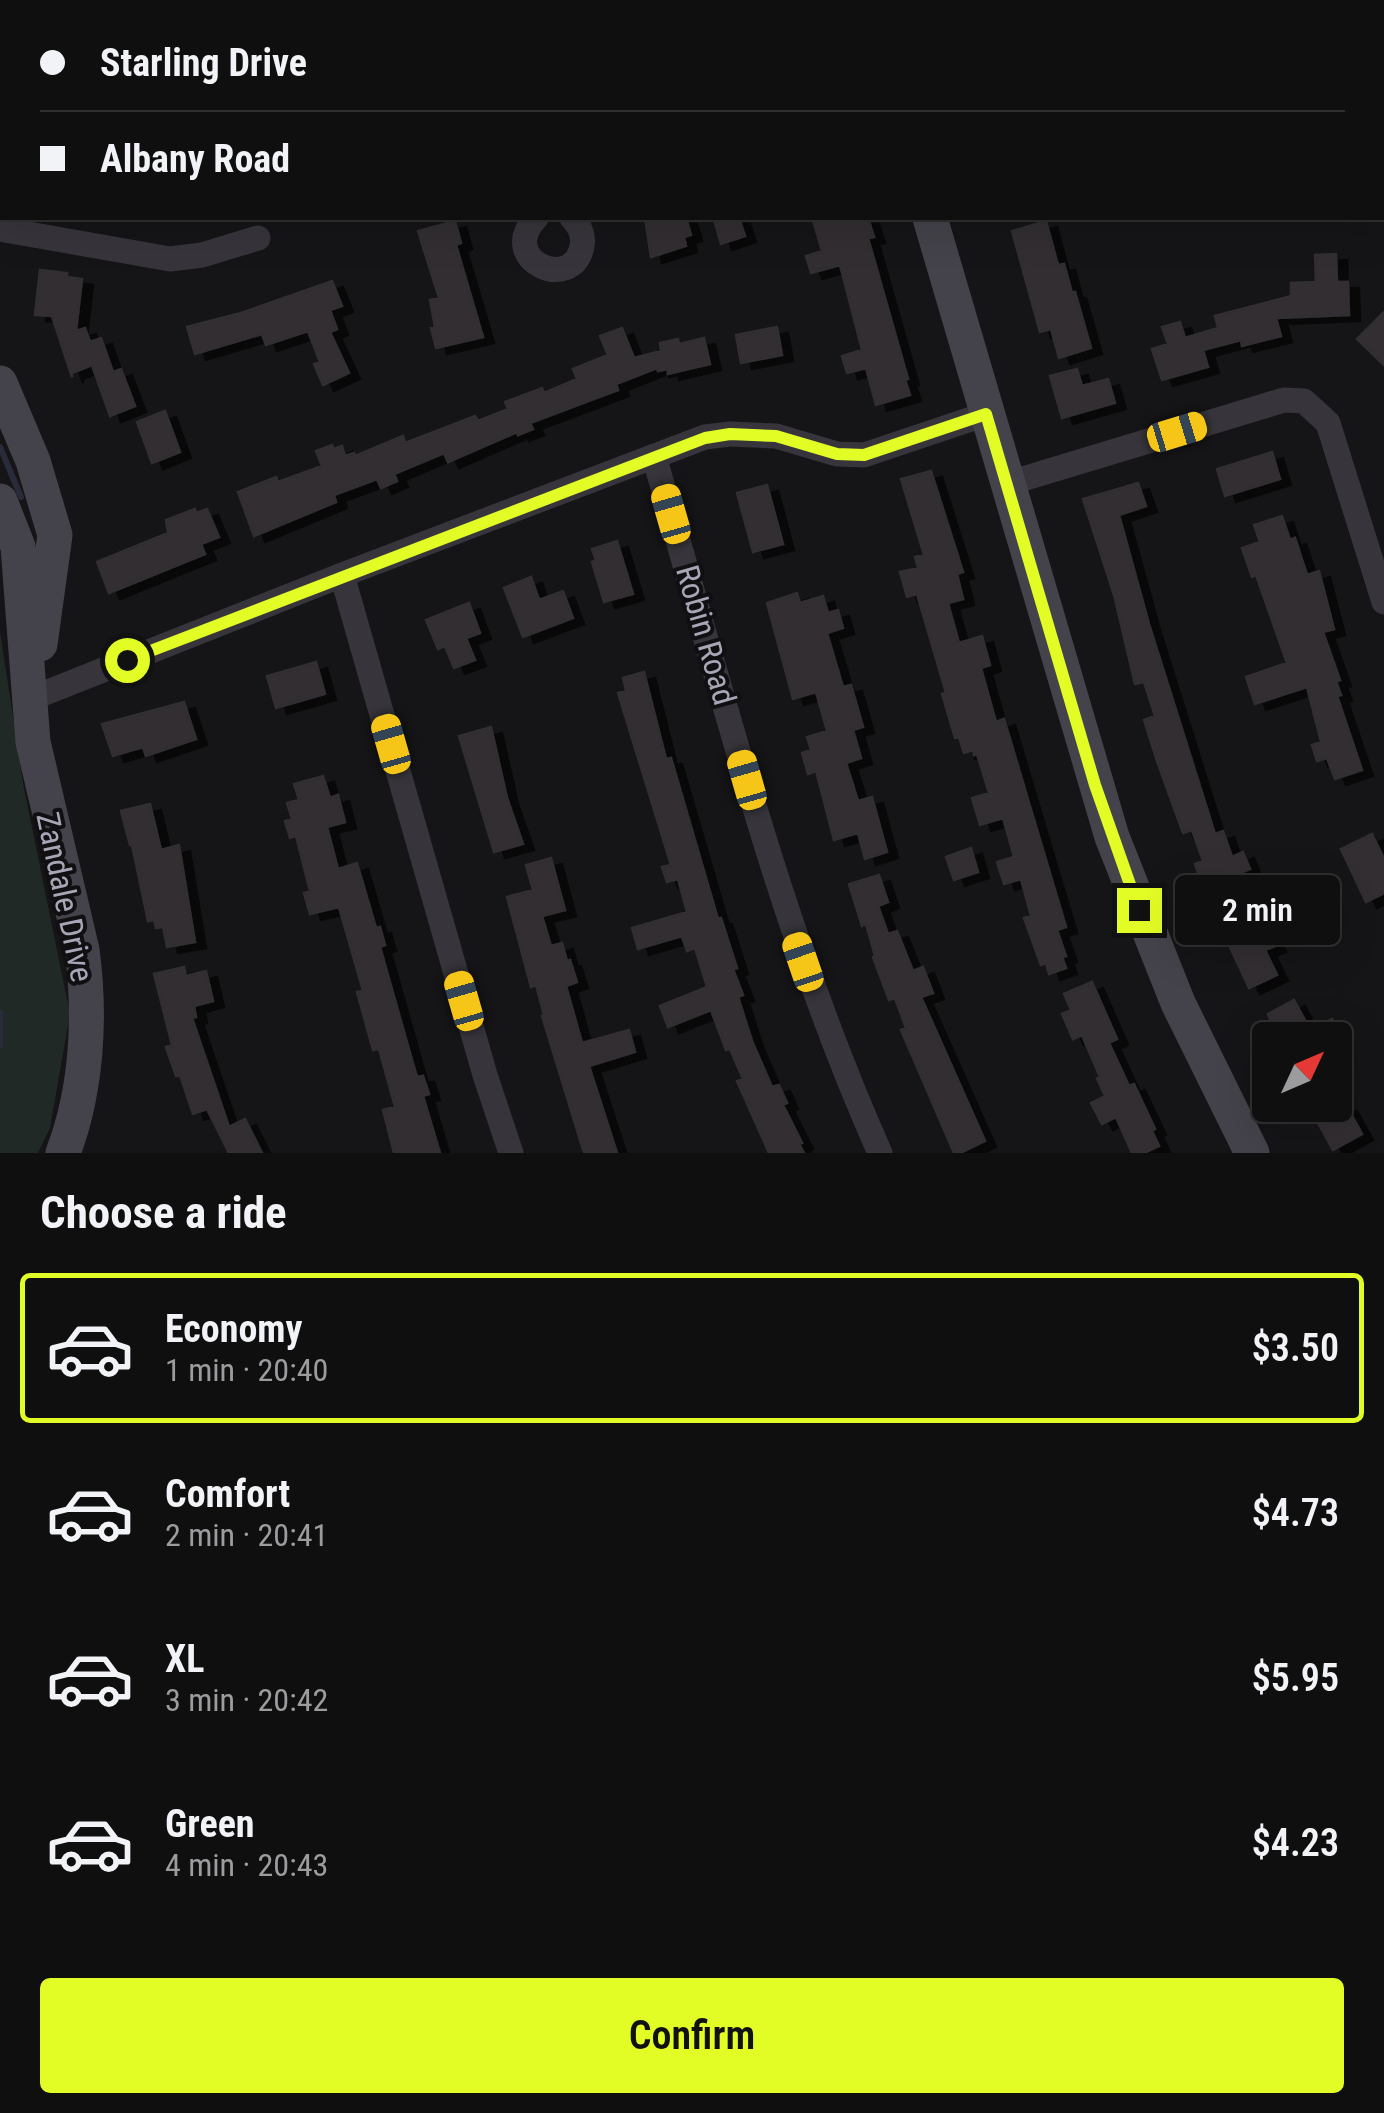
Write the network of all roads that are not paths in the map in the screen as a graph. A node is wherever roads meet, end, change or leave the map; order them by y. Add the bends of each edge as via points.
1 (535, 220) edge
2 (573, 220) edge
3 (931, 220) edge
4 (0, 230) edge
5 (258, 238) dead end
6 (0, 383) edge
7 (986, 414) junction
8 (654, 456) junction
9 (1006, 484) junction
10 (0, 501) edge
11 (342, 575) junction
12 (1384, 602) edge
13 (30, 699) junction
14 (67, 1151) edge
15 (511, 1153) edge
16 (880, 1153) edge
17 (1252, 1153) edge

1 - 2 street via 525,234 526,252 548,270 568,267 581,252 582,233
3 - 7 street
4 - 5 street via 170,259
6 - 13 street, Zandale Drive via 55,536
7 - 8 street via 864,455 776,436 730,434
7 - 9 street
8 - 11 street
8 - 16 street, Robin Road via 780,894 814,996
9 - 12 street via 1284,400 1304,401 1328,423
9 - 17 street via 1112,837 1178,1003
10 - 13 street, Zandale Drive via 18,547
11 - 13 street
11 - 15 street
13 - 14 street, Zandale Drive via 40,781 86,980 84,1051

